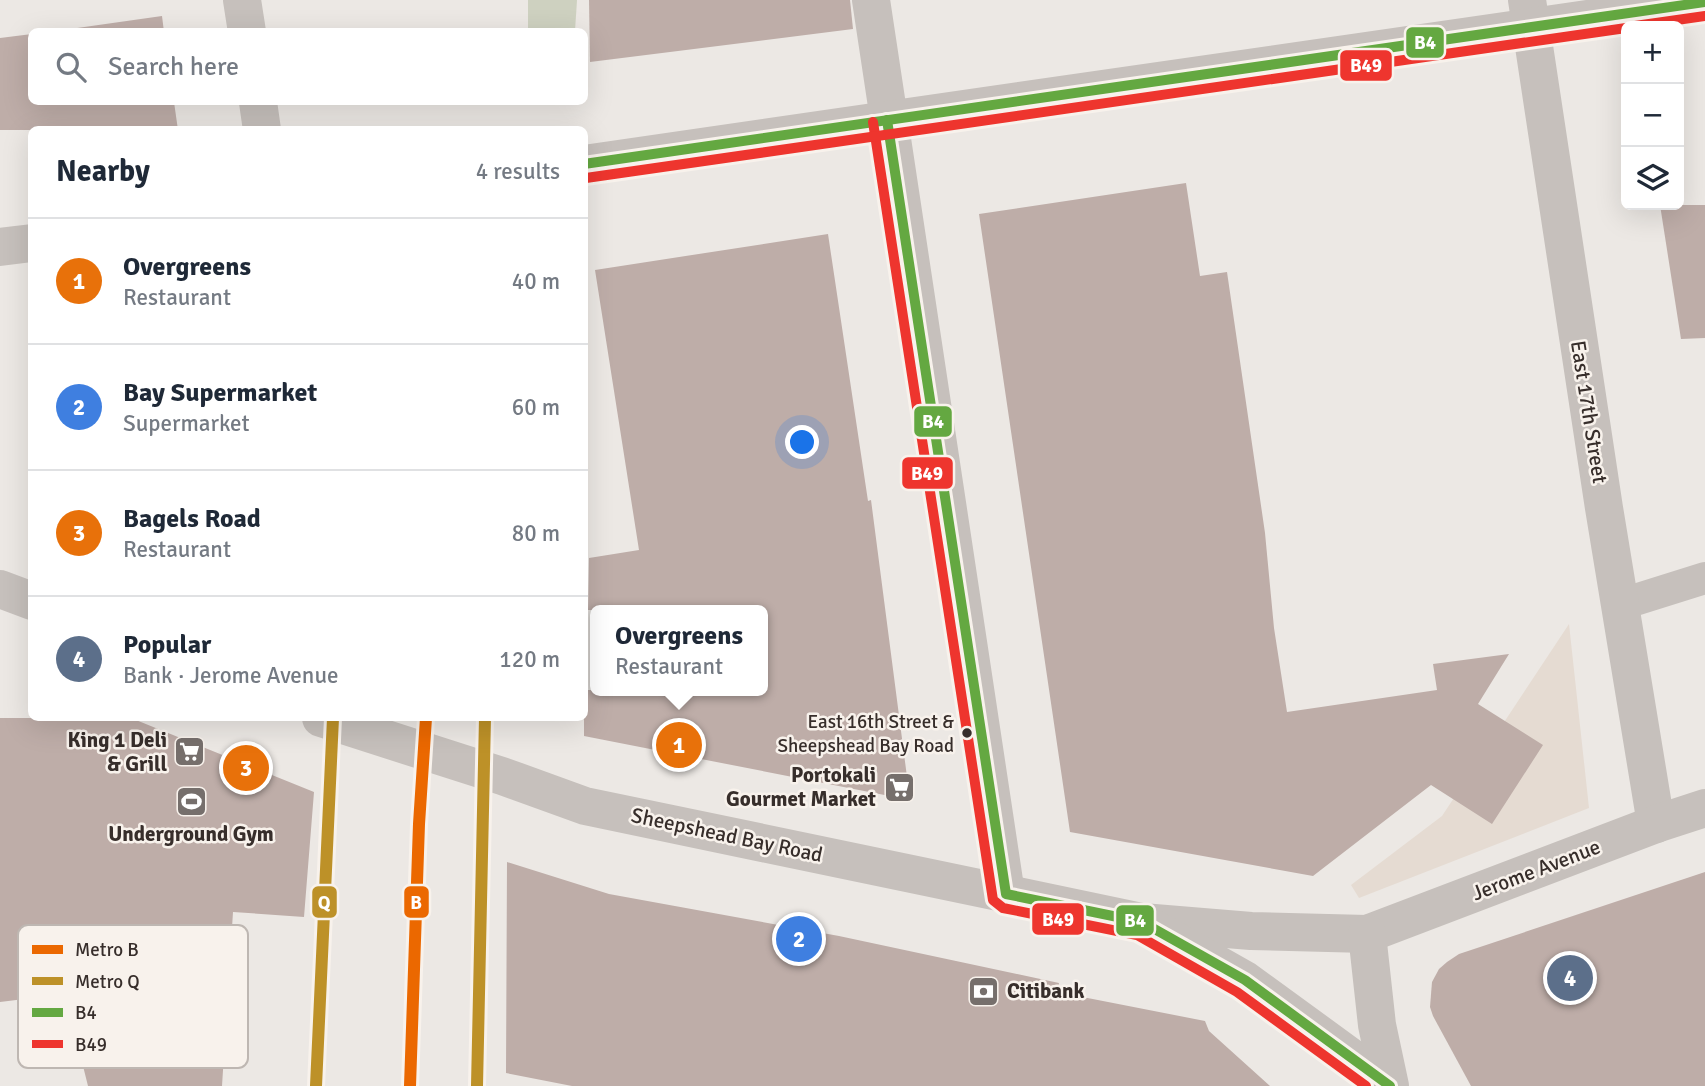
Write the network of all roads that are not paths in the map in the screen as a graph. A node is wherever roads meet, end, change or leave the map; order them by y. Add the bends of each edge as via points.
1 (243, 0) edge
2 (871, 0) edge
3 (1705, 2) edge
4 (1529, 13) edge
5 (246, 28) edge
6 (258, 105) edge
7 (887, 120) junction
8 (261, 126) edge
9 (588, 163) edge
10 (28, 244) edge
11 (0, 247) edge
12 (1705, 578) edge
13 (0, 589) edge
14 (28, 600) edge
15 (1619, 605) junction
16 (329, 721) edge
17 (1705, 808) edge
18 (1656, 824) junction
19 (1006, 894) junction
20 (1142, 922) junction
21 (1367, 934) junction
22 (1390, 1085) edge

1 - 5 street
2 - 7 street
3 - 4 street
4 - 7 street
4 - 15 street, East 17th Street
6 - 8 street
7 - 9 street
7 - 19 street
10 - 11 street
12 - 15 lane
13 - 14 street
15 - 18 street, East 17th Street
16 - 19 street, Sheepshead Bay Road via 585,806
17 - 18 street, Jerome Avenue
18 - 21 street, Jerome Avenue
19 - 20 street, Sheepshead Bay Road
20 - 21 street, Sheepshead Bay Road
20 - 22 street, Sheepshead Bay Road via 1245,979
21 - 22 street, Sheepshead Bay Road via 1377,1025

